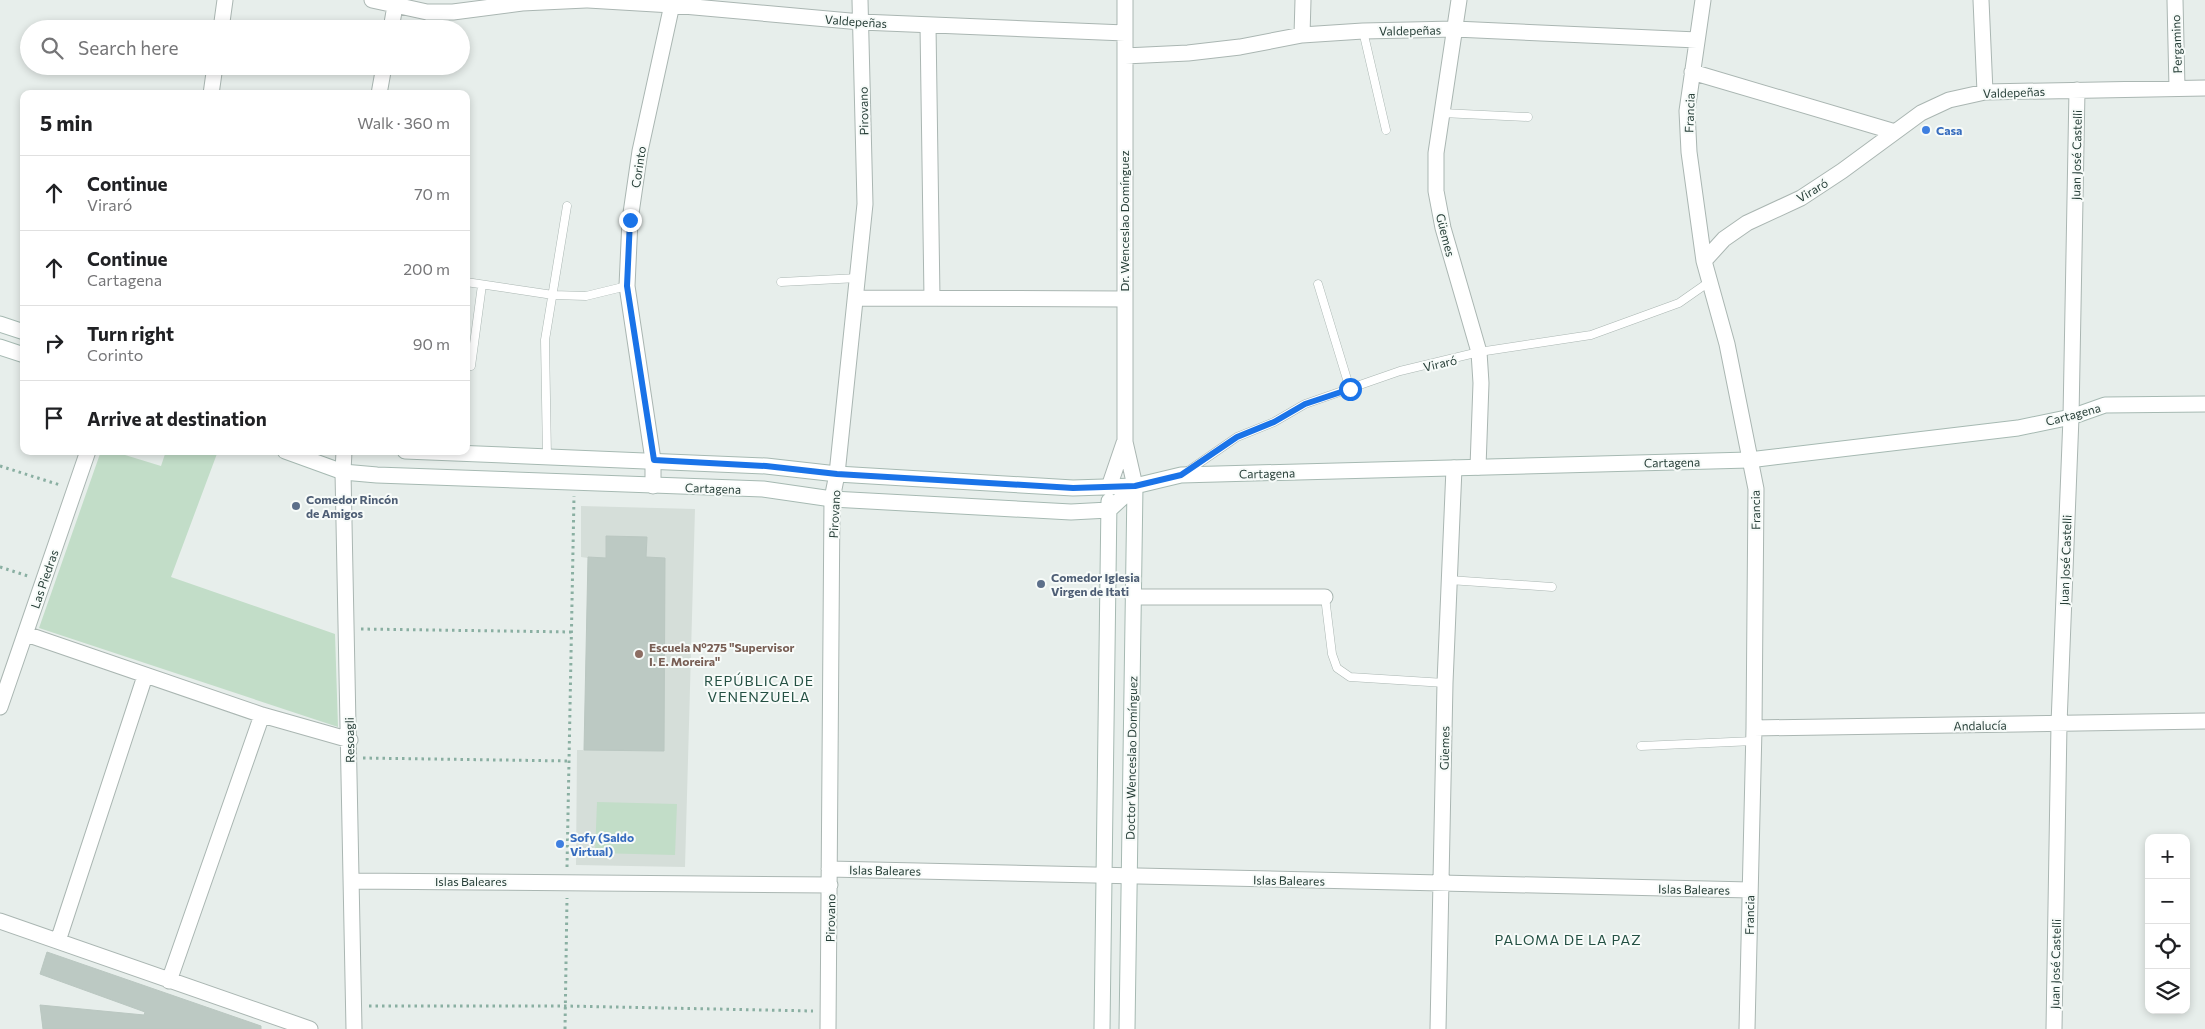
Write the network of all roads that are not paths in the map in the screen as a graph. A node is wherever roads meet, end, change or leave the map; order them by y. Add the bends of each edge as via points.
1 (225, 0) edge
2 (372, 0) edge
3 (587, 0) edge
4 (860, 0) edge
5 (1125, 0) edge
6 (1303, 0) edge
7 (1459, 0) edge
8 (1703, 0) edge
9 (1981, 0) edge
10 (2175, 0) edge
11 (396, 2) edge
12 (672, 2) edge
13 (222, 20) edge
14 (393, 20) edge
15 (861, 22) junction
16 (928, 26) junction
17 (1456, 29) junction
18 (1363, 31) junction
19 (1125, 33) junction
20 (1302, 35) junction
21 (1697, 40) junction
22 (1125, 56) junction
23 (1692, 72) junction
24 (214, 75) edge
25 (382, 75) edge
26 (2177, 88) junction
27 (2205, 88) edge
28 (212, 90) edge
29 (380, 90) edge
30 (2077, 90) junction
31 (1985, 92) junction
32 (1442, 113) junction
33 (1528, 117) dead end
34 (1386, 130) dead end
35 (1895, 132) junction
36 (568, 206) dead end
37 (1704, 261) junction
38 (858, 278) junction
39 (781, 282) dead end
40 (1709, 282) junction
41 (470, 283) edge
42 (1318, 284) dead end
43 (482, 285) junction
44 (627, 286) junction
45 (552, 295) junction
46 (856, 298) junction
47 (932, 298) junction
48 (1124, 299) junction
49 (0, 324) edge
50 (20, 331) edge
51 (0, 347) edge
52 (1479, 352) junction
53 (20, 354) edge
54 (471, 366) dead end
55 (1350, 389) junction
56 (2205, 404) edge
57 (2071, 417) junction
58 (1125, 442) junction
59 (470, 454) edge
60 (87, 455) edge
61 (296, 455) edge
62 (344, 455) edge
63 (547, 457) junction
64 (654, 460) junction
65 (1749, 460) junction
66 (1478, 467) junction
67 (1454, 468) junction
68 (343, 472) junction
69 (837, 474) junction
70 (1181, 475) junction
71 (653, 486) junction
72 (1135, 486) junction
73 (1109, 487) junction
74 (832, 498) junction
75 (1109, 510) junction
76 (1449, 580) junction
77 (1552, 587) dead end
78 (1133, 597) junction
79 (1325, 597) joint
80 (26, 634) junction
81 (145, 676) junction
82 (1445, 683) junction
83 (0, 707) edge
84 (262, 715) junction
85 (2205, 721) edge
86 (2059, 724) junction
87 (1754, 735) junction
88 (350, 740) junction
89 (1641, 746) dead end
90 (829, 868) junction
91 (1105, 874) junction
92 (1130, 876) junction
93 (352, 881) junction
94 (1441, 884) junction
95 (830, 885) junction
96 (1750, 890) junction
97 (0, 921) edge
98 (58, 941) junction
99 (169, 981) junction
100 (310, 1029) edge
101 (354, 1029) edge
102 (828, 1029) edge
103 (1102, 1029) edge
104 (1127, 1029) edge
105 (1438, 1029) edge
106 (1747, 1029) edge
107 (2054, 1029) edge

1 - 13 street
2 - 11 street, Valdepeñas
3 - 11 street, Valdepeñas via 522,3 453,12 427,12
3 - 12 street, Valdepeñas
4 - 15 street, Pirovano
5 - 19 street, Dr. Wenceslao Domínguez
6 - 20 street
7 - 17 street, Güemes
8 - 21 street, Francia
9 - 31 street
10 - 26 street, Pergamino
11 - 14 street
12 - 15 street, Valdepeñas
12 - 44 street, Corinto via 640,151 630,220
15 - 16 street, Valdepeñas
15 - 38 street, Pirovano via 866,204
16 - 19 street, Valdepeñas
16 - 47 street
17 - 18 street, Valdepeñas
17 - 21 street, Valdepeñas
17 - 32 street, Güemes
18 - 20 street, Valdepeñas
18 - 34 lane
19 - 22 street, Dr. Wenceslao Domínguez
20 - 22 street, Valdepeñas via 1188,54
21 - 23 street, Francia
22 - 48 street, Dr. Wenceslao Domínguez
23 - 35 street
23 - 37 street, Francia via 1687,111 1689,152
24 - 28 street
25 - 29 street
26 - 27 street, Valdepeñas
26 - 30 street, Valdepeñas
30 - 31 street, Valdepeñas
30 - 57 street, Juan José Castelli
31 - 35 street, Valdepeñas via 1950,100 1921,113
32 - 33 lane
32 - 52 street, Güemes via 1436,153 1436,191 1443,228
35 - 37 street, Viraró via 1801,198 1747,223 1724,239
36 - 45 lane
37 - 40 street, Francia
38 - 39 lane
38 - 46 street, Pirovano
40 - 52 lane, Viraró via 1679,303 1590,336
40 - 65 street, Francia via 1728,344
41 - 43 lane
42 - 55 lane
43 - 45 lane
43 - 54 lane
44 - 45 lane via 586,296
44 - 64 street, Corinto
45 - 63 lane via 545,340
46 - 47 street
46 - 69 street, Pirovano
47 - 48 street
48 - 58 street, Dr. Wenceslao Domínguez
49 - 50 street
51 - 53 street
52 - 55 lane, Viraró via 1400,371
52 - 66 street, Güemes
55 - 70 lane, Viraró via 1305,404 1274,422 1237,437
56 - 57 street, Cartagena via 2105,406
57 - 65 street, Cartagena via 2018,428
57 - 86 street, Juan José Castelli
58 - 72 street, Dr. Wenceslao Domínguez
58 - 73 street, Dr. Wenceslao Domínguez
59 - 63 street, Cartagena
60 - 80 street, Las Piedras
61 - 68 street, Cartagena
62 - 68 street, Resoagli
63 - 64 street, Cartagena
64 - 69 street, Cartagena via 766,466
64 - 71 street, Corinto
65 - 66 street, Cartagena
65 - 87 street, Francia via 1756,489
66 - 67 street, Cartagena
67 - 70 street, Cartagena
67 - 76 street, Güemes
68 - 71 street, Cartagena
68 - 88 street, Resoagli
69 - 73 street, Cartagena via 1073,488
69 - 74 street, Pirovano
70 - 72 street, Cartagena
71 - 74 street, Cartagena via 763,489
72 - 73 street, Cartagena
72 - 75 street, Cartagena
72 - 78 street, Doctor Wenceslao Domínguez
73 - 75 street, Doctor Wenceslao Domínguez
74 - 75 street, Cartagena via 1071,512
74 - 90 street, Pirovano
75 - 91 street, Doctor Wenceslao Domínguez
76 - 77 lane
76 - 82 street, Güemes
78 - 79 street
78 - 92 street, Doctor Wenceslao Domínguez
79 - 82 lane via 1332,654 1337,668 1350,677
80 - 81 street
80 - 83 street, Las Piedras
81 - 84 street
81 - 98 street
82 - 94 street, Güemes
84 - 88 street
84 - 99 street
85 - 86 street, Andalucía
86 - 87 street, Andalucía
86 - 107 street, Juan José Castelli
87 - 89 lane
87 - 96 street, Francia
88 - 93 street, Resoagli
90 - 91 street, Islas Baleares
90 - 95 street, Pirovano
91 - 92 street, Islas Baleares
91 - 103 street, Doctor Wenceslao Domínguez
92 - 94 street, Islas Baleares
92 - 104 street, Doctor Wenceslao Domínguez
93 - 95 street, Islas Baleares
93 - 101 street, Resoagli
94 - 96 street, Islas Baleares
94 - 105 street, Güemes
95 - 102 street, Pirovano
96 - 106 street, Francia
97 - 98 street
98 - 99 street
99 - 100 street

